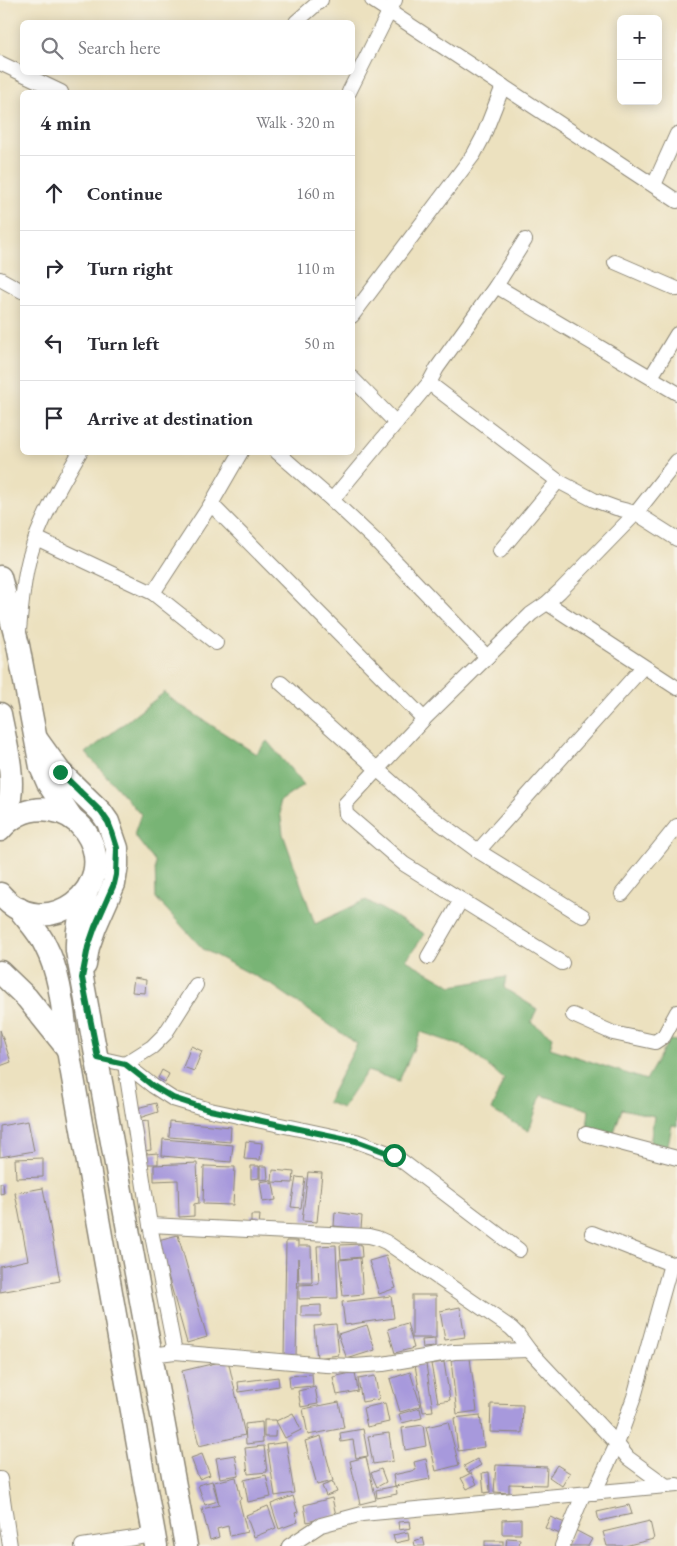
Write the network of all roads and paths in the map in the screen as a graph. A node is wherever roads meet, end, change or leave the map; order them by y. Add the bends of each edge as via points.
1 (321, 0) edge
2 (372, 0) edge
3 (392, 6) edge
4 (298, 20) edge
5 (0, 63) edge
6 (20, 73) edge
7 (25, 75) edge
8 (503, 86) junction
9 (56, 90) edge
10 (350, 90) edge
11 (677, 134) edge
12 (654, 185) junction
13 (675, 196) edge
14 (525, 240) dead end
15 (615, 262) dead end
16 (0, 280) edge
17 (496, 286) junction
18 (677, 289) edge
19 (20, 290) edge
20 (355, 312) edge
21 (677, 334) edge
22 (650, 378) junction
23 (355, 381) edge
24 (429, 383) junction
25 (677, 393) edge
26 (396, 423) junction
27 (78, 455) edge
28 (239, 455) edge
29 (280, 455) edge
30 (677, 461) edge
31 (558, 481) junction
32 (332, 500) junction
33 (211, 504) junction
34 (636, 513) junction
35 (36, 538) junction
36 (677, 539) edge
37 (500, 551) dead end
38 (0, 577) edge
39 (153, 593) junction
40 (547, 603) junction
41 (216, 643) dead end
42 (18, 644) junction
43 (487, 657) junction
44 (643, 667) junction
45 (281, 683) dead end
46 (677, 688) edge
47 (0, 714) edge
48 (424, 719) junction
49 (37, 740) junction
50 (10, 766) junction
51 (376, 769) junction
52 (0, 790) edge
53 (71, 817) junction
54 (677, 826) edge
55 (1, 829) edge
56 (478, 851) junction
57 (87, 890) junction
58 (0, 894) edge
59 (622, 894) dead end
60 (461, 900) junction
61 (19, 910) junction
62 (583, 916) dead end
63 (428, 957) dead end
64 (562, 963) dead end
65 (0, 972) edge
66 (82, 978) junction
67 (196, 985) dead end
68 (677, 1012) edge
69 (573, 1015) dead end
70 (68, 1050) junction
71 (98, 1058) junction
72 (125, 1064) junction
73 (586, 1134) dead end
74 (677, 1158) edge
75 (150, 1224) junction
76 (592, 1233) dead end
77 (519, 1250) dead end
78 (674, 1264) edge
79 (529, 1350) junction
80 (175, 1352) junction
81 (151, 1355) junction
82 (617, 1444) junction
83 (0, 1479) edge
84 (671, 1485) edge
85 (589, 1494) junction
86 (155, 1540) edge
87 (10, 1546) edge
88 (82, 1546) edge
89 (186, 1546) edge
90 (289, 1546) edge
91 (562, 1546) edge

1 - 4 street
2 - 3 street
3 - 8 street
3 - 10 street
5 - 6 street
7 - 9 street
8 - 12 street
8 - 20 street via 474,154
11 - 12 street
12 - 13 street
14 - 17 street
15 - 18 street
16 - 19 street
17 - 22 street
17 - 24 street
21 - 22 street
22 - 25 street
23 - 26 street
24 - 26 street
24 - 31 street
26 - 32 street
27 - 35 street
28 - 33 street
29 - 32 street
30 - 34 street
31 - 34 street via 594,500
31 - 37 street
32 - 43 street via 377,542
33 - 39 street
33 - 48 street
34 - 36 street
34 - 40 street
35 - 39 street
35 - 42 street via 24,588
38 - 42 main road
39 - 41 street
40 - 43 street via 531,614
40 - 44 street
42 - 49 main road
43 - 48 street
44 - 46 street
44 - 56 street
45 - 51 street
47 - 50 main road
48 - 51 street
49 - 53 main road via 44,776
49 - 66 main road via 60,772 105,817 117,848 114,884 88,947
50 - 52 main road
50 - 55 main road via 10,798
51 - 56 street via 425,812
51 - 60 street via 345,804 346,814 404,864
53 - 55 main road via 57,811 27,811
53 - 57 main road via 90,837 94,850 93,878
54 - 59 street
56 - 62 street
57 - 61 main road via 74,904 56,912 37,914
57 - 66 main road via 76,938
58 - 61 main road
60 - 63 street
60 - 64 street
61 - 70 main road via 50,955 56,973
65 - 70 main road via 27,998
66 - 71 main road
67 - 72 street via 165,1034
68 - 69 street via 664,1036 655,1042 613,1033
70 - 86 main road
71 - 72 street
71 - 81 main road
72 - 75 street
72 - 77 street via 173,1098 210,1110 356,1141 394,1155
73 - 74 street
75 - 79 street via 378,1238 511,1328
75 - 80 street
76 - 78 street
78 - 82 street
79 - 80 street via 454,1352 354,1366
79 - 82 street
80 - 81 street
81 - 89 main road
82 - 84 street via 628,1458
82 - 85 street
83 - 87 street
84 - 85 street
85 - 90 street via 362,1514 321,1525
85 - 91 street
86 - 88 street

